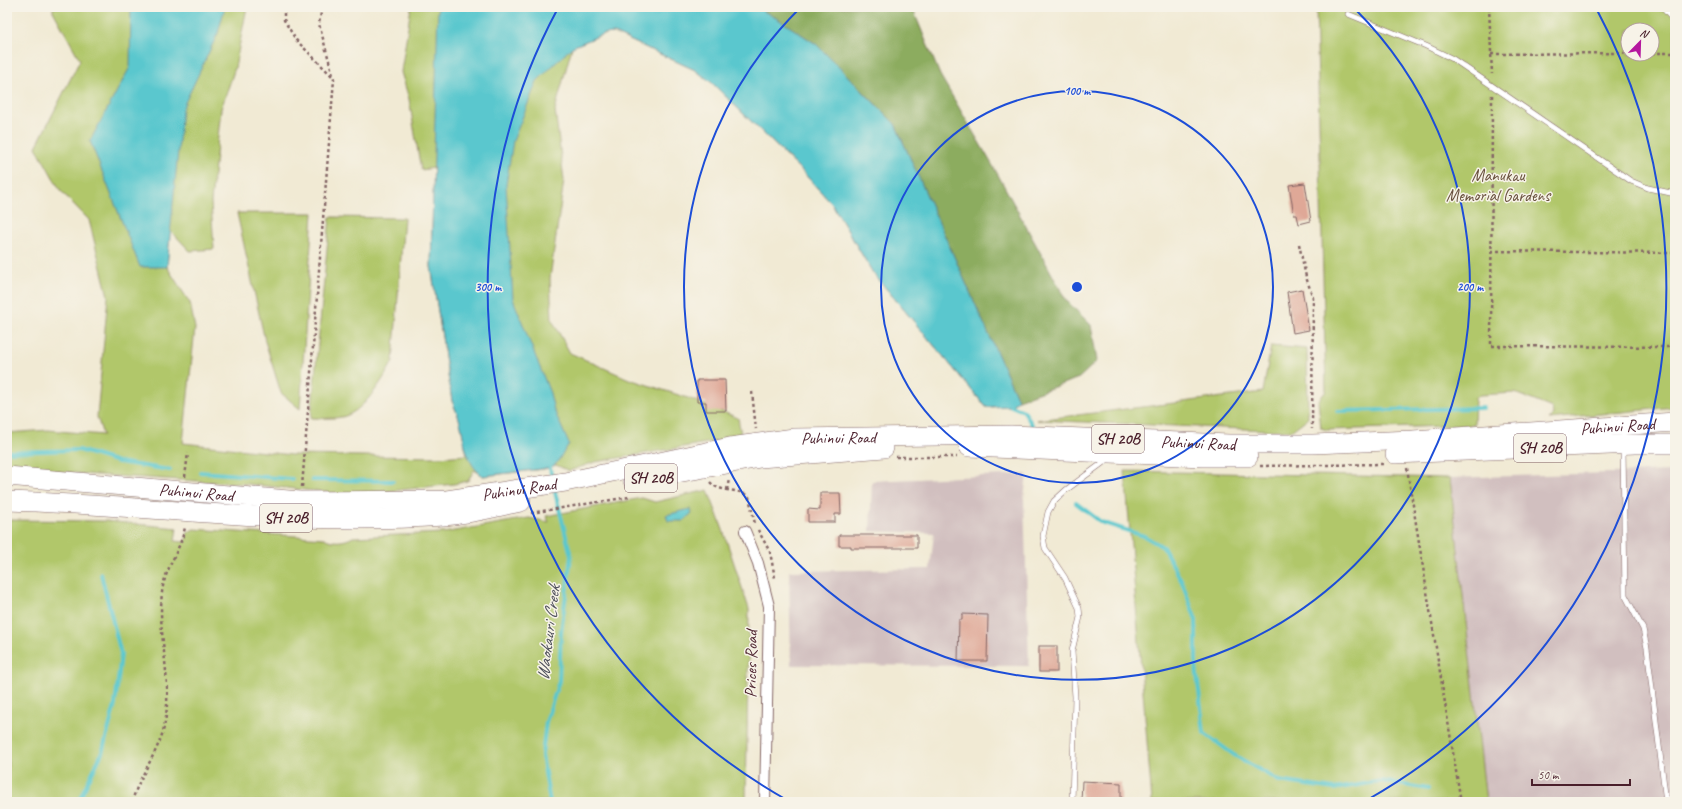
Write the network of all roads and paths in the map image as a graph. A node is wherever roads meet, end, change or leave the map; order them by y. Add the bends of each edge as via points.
1 (284, 7) edge
2 (322, 7) edge
3 (1489, 7) edge
4 (1662, 7) edge
5 (1348, 14) dead end
6 (1675, 22) edge
7 (1660, 53) edge
8 (1675, 53) edge
9 (1491, 54) junction
10 (1620, 54) edge
11 (334, 78) junction
12 (1492, 87) junction
13 (1675, 194) edge
14 (1299, 244) dead end
15 (1491, 251) junction
16 (1675, 253) edge
17 (1675, 347) edge
18 (752, 392) dead end
19 (1675, 422) edge
20 (757, 443) junction
21 (1313, 444) junction
22 (1623, 444) junction
23 (1675, 444) edge
24 (1123, 452) junction
25 (188, 453) dead end
26 (1404, 454) junction
27 (7, 476) edge
28 (729, 478) dead end
29 (710, 482) dead end
30 (566, 487) junction
31 (727, 490) junction
32 (184, 492) junction
33 (542, 492) junction
34 (634, 496) dead end
35 (7, 501) edge
36 (300, 501) junction
37 (188, 511) junction
38 (530, 514) dead end
39 (753, 522) dead end
40 (745, 531) dead end
41 (132, 802) edge
42 (764, 802) edge
43 (1072, 802) edge
44 (1461, 802) edge
45 (1666, 802) edge

1 - 11 path via 284,20 296,40
2 - 11 path via 319,24
3 - 9 path
4 - 6 lane
5 - 12 lane via 1442,54
7 - 8 path
9 - 10 path
9 - 12 path
11 - 36 path
12 - 13 lane via 1631,181
12 - 15 path
14 - 21 path via 1313,298
15 - 16 path
15 - 17 path via 1491,346
18 - 20 path
19 - 21 highway, Puhinui Road / SH 20B via 1413,440
20 - 21 highway, Puhinui Road / SH 20B via 802,438 1011,435 1229,444
20 - 30 highway, Puhinui Road / SH 20B via 730,447
22 - 23 highway, Puhinui Road / SH 20B
22 - 26 highway, Puhinui Road / SH 20B
22 - 45 lane via 1625,595 1643,629 1647,648
24 - 26 highway, Puhinui Road / SH 20B via 1203,457
24 - 30 highway, Puhinui Road / SH 20B via 903,447 807,453
24 - 43 lane via 1104,461 1066,490 1054,501 1044,522 1043,536 1046,548 1075,598 1080,616 1072,651 1075,697
25 - 32 path
26 - 44 path
27 - 32 highway, Puhinui Road / SH 20B
28 - 31 path
29 - 31 path via 719,489
30 - 33 highway, Puhinui Road / SH 20B
31 - 39 path via 750,497
32 - 36 highway, Puhinui Road / SH 20B
33 - 36 highway, Puhinui Road / SH 20B via 446,500
33 - 37 highway, Puhinui Road / SH 20B via 444,516 353,520 299,519
34 - 38 path
35 - 37 highway, Puhinui Road / SH 20B
37 - 41 path via 185,531 167,573 162,592 161,616 167,690 164,724 160,741
40 - 42 street, Prices Road via 758,563 769,606

